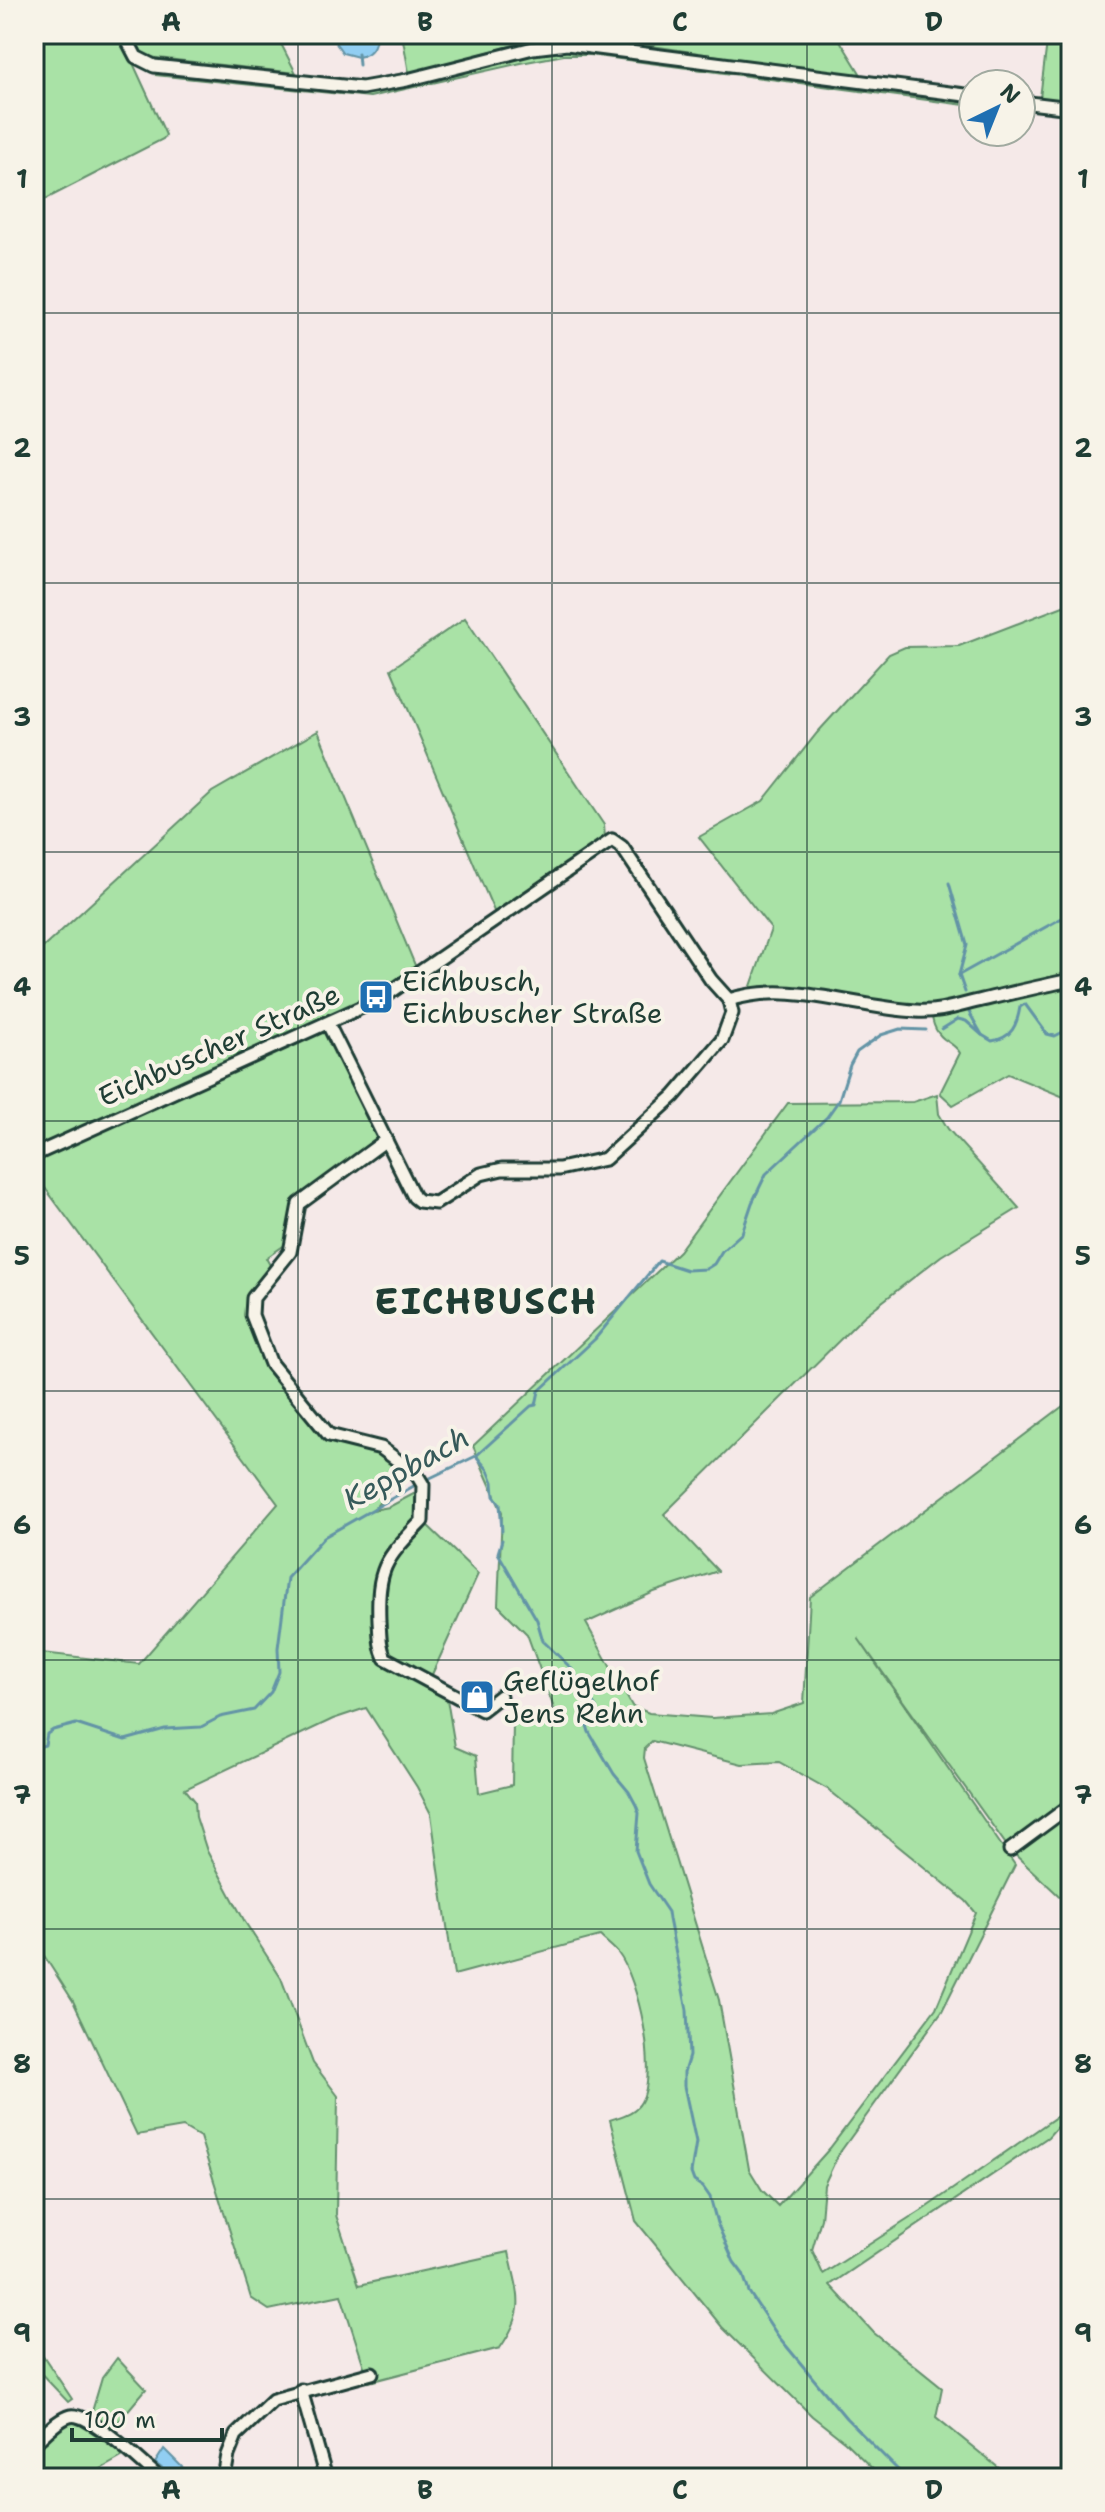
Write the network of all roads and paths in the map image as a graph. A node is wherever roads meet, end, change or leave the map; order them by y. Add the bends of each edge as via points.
1 (124, 34) edge
2 (957, 94) edge
3 (1037, 104) edge
4 (1071, 108) edge
5 (1071, 980) edge
6 (729, 1000) junction
7 (328, 1024) junction
8 (386, 1140) junction
9 (34, 1155) edge
10 (500, 1696) dead end
11 (1071, 1805) edge
12 (1010, 1850) dead end
13 (372, 2373) dead end
14 (301, 2390) junction
15 (34, 2443) edge
16 (159, 2478) edge
17 (224, 2478) edge
18 (326, 2478) edge

1 - 2 street via 136,57 154,66 362,88 567,44
3 - 4 street
5 - 6 street via 934,1011 772,994
6 - 7 street, Eichbuscher Straße via 612,840 382,998
6 - 8 street via 732,1013 722,1040 674,1096 605,1159 559,1169 481,1174 436,1203 414,1197
7 - 8 street
7 - 9 street, Eichbuscher Straße
8 - 10 street via 299,1204 290,1252 253,1298 252,1315 271,1364 329,1435 381,1448 417,1476 422,1521 381,1571 380,1647 385,1658 482,1710
11 - 12 street
13 - 14 street
14 - 17 street via 273,2400 236,2435
14 - 18 street
15 - 16 street via 68,2416 77,2415

